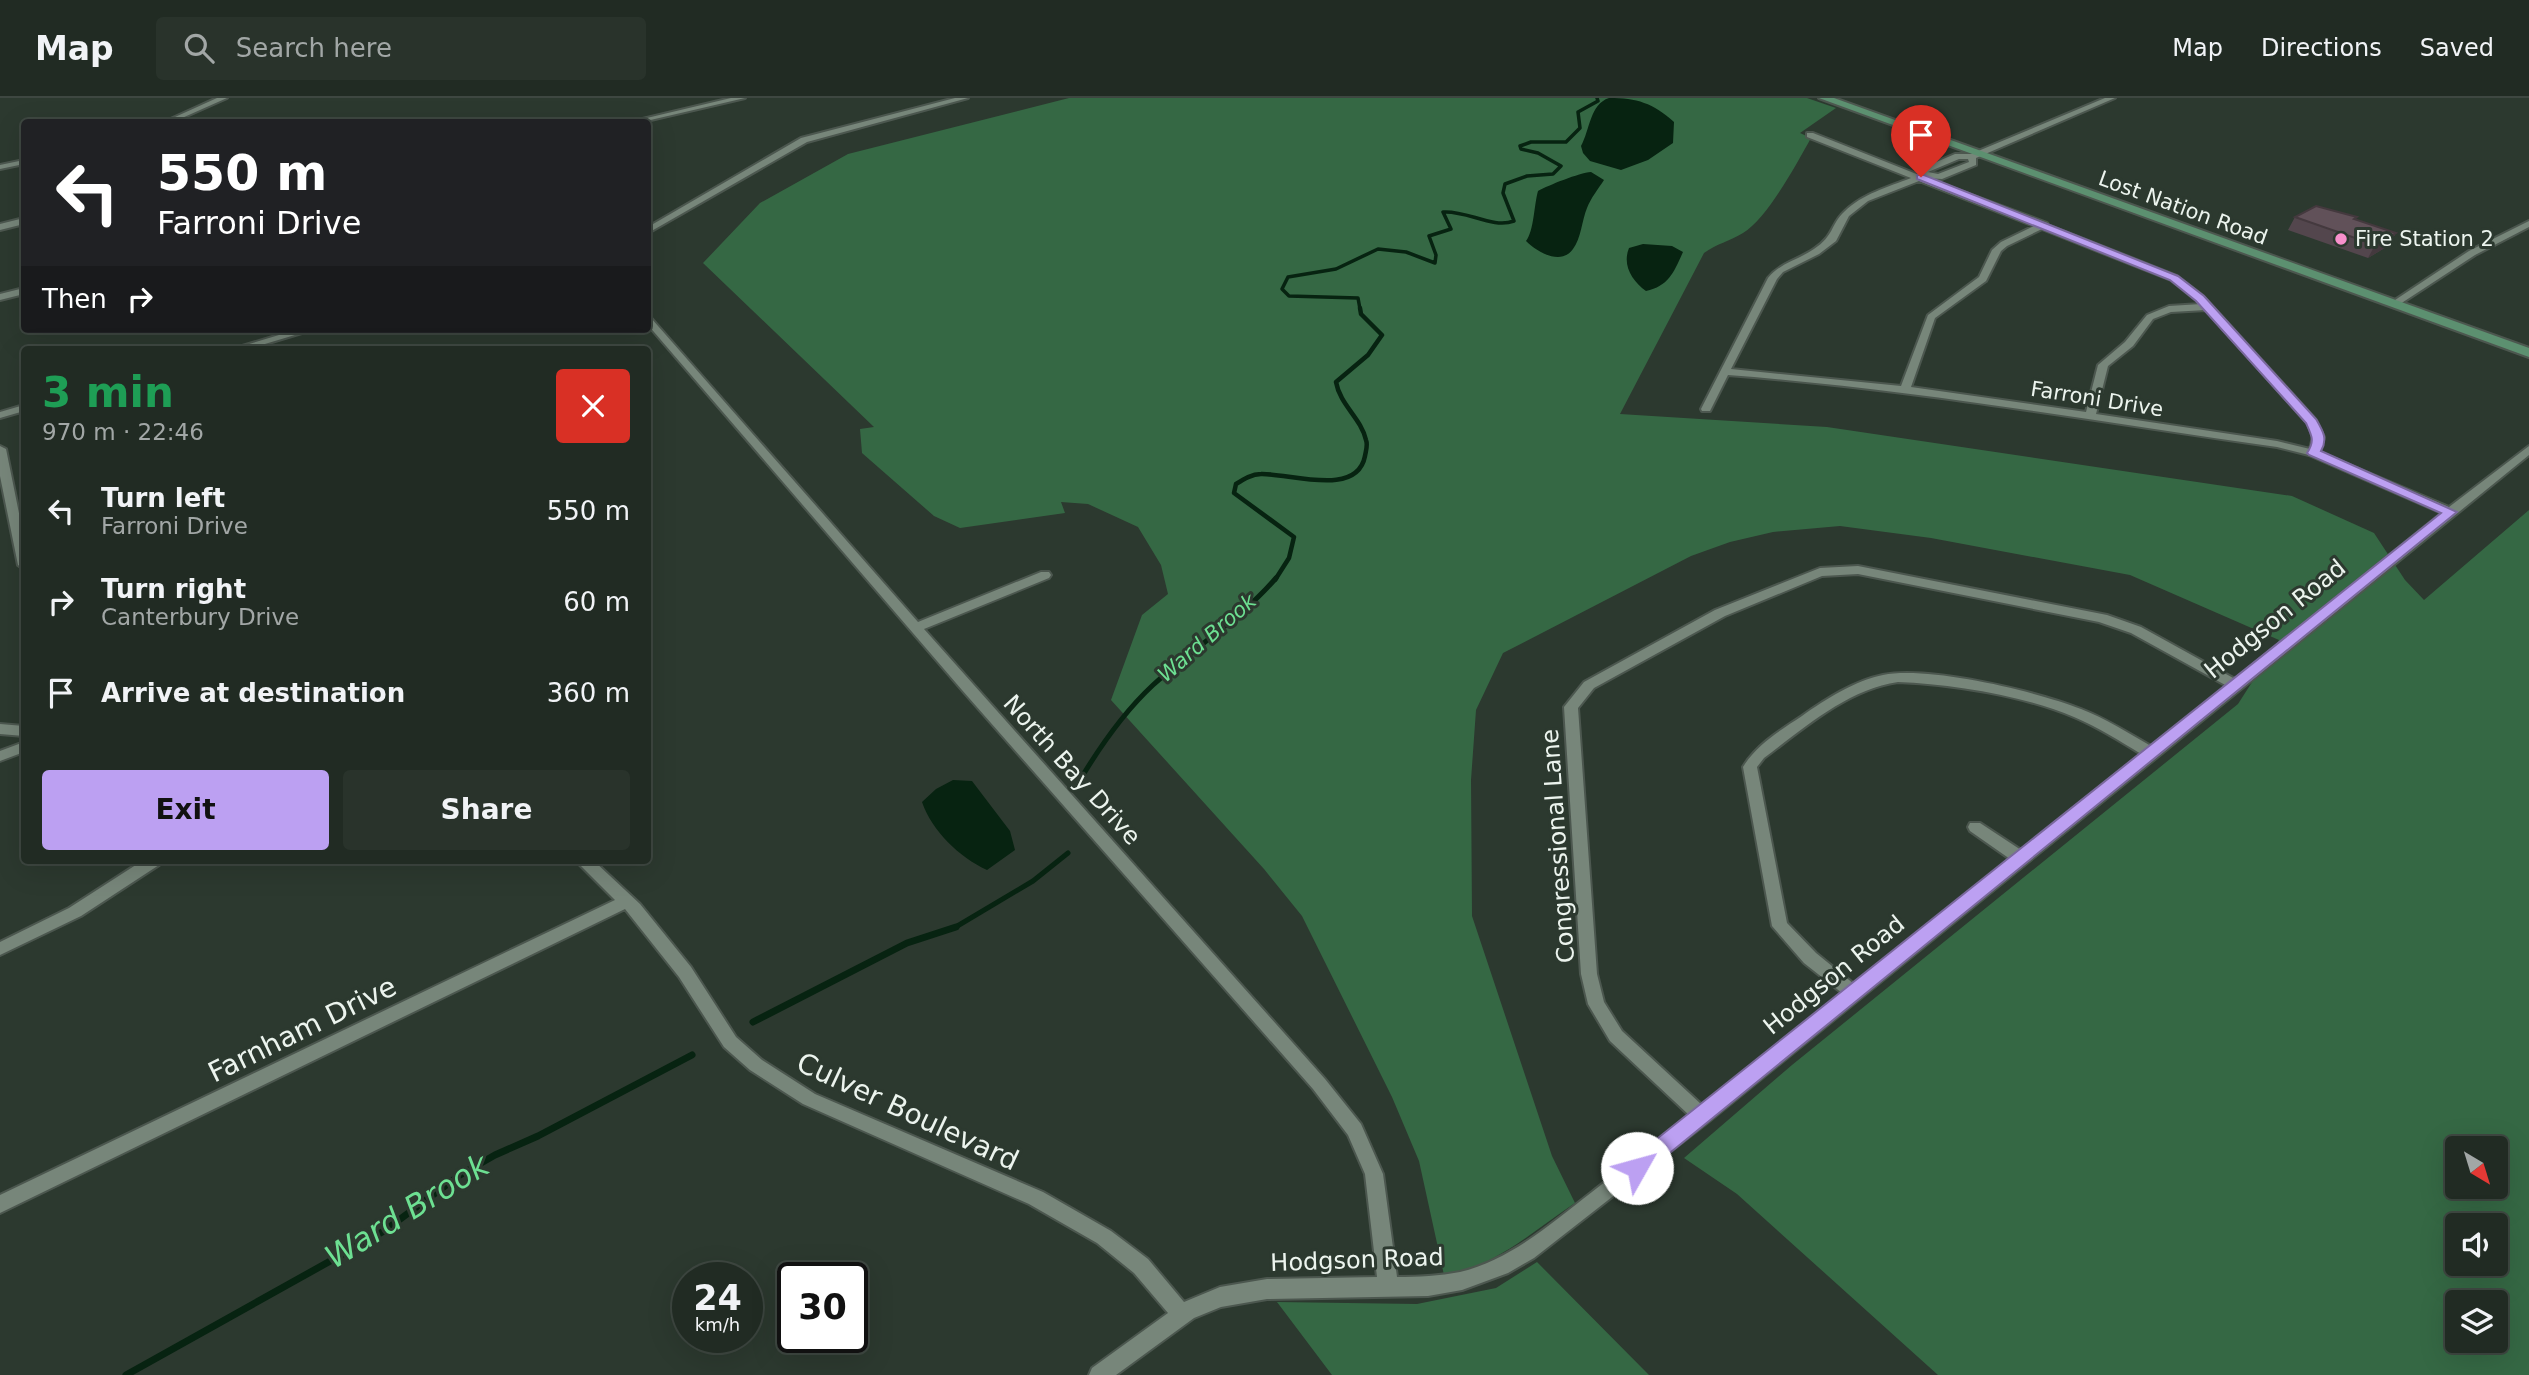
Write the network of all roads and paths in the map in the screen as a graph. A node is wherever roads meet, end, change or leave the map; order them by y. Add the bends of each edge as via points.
1 (223, 98) edge
2 (741, 98) edge
3 (964, 98) edge
4 (1824, 98) edge
5 (2111, 98) edge
6 (174, 119) edge
7 (647, 119) edge
8 (1810, 135) dead end
9 (1975, 156) junction
10 (21, 163) edge
11 (0, 167) edge
12 (1924, 176) junction
13 (651, 220) edge
14 (21, 222) edge
15 (662, 222) junction
16 (2529, 224) edge
17 (2045, 225) junction
18 (0, 227) edge
19 (651, 228) edge
20 (21, 292) edge
21 (0, 297) edge
22 (2394, 304) junction
23 (2208, 307) junction
24 (651, 323) edge
25 (296, 333) edge
26 (248, 346) edge
27 (2529, 353) edge
28 (1725, 372) junction
29 (1905, 390) junction
30 (21, 409) edge
31 (1706, 409) dead end
32 (0, 415) edge
33 (2090, 417) junction
34 (0, 449) edge
35 (2529, 449) edge
36 (2314, 453) junction
37 (2450, 512) junction
38 (21, 541) edge
39 (1045, 575) dead end
40 (916, 628) junction
41 (2236, 685) junction
42 (0, 729) edge
43 (21, 731) edge
44 (21, 748) edge
45 (2151, 753) junction
46 (0, 757) edge
47 (1975, 827) dead end
48 (2021, 858) junction
49 (149, 864) edge
50 (587, 864) edge
51 (627, 901) junction
52 (0, 949) edge
53 (1853, 993) junction
54 (1702, 1116) junction
55 (0, 1204) edge
56 (1388, 1287) junction
57 (1182, 1315) junction
58 (1099, 1375) edge

1 - 6 street
2 - 7 street
3 - 15 street via 804,140
4 - 9 street, Lost Nation Road
5 - 9 street
8 - 12 street
9 - 12 street via 1973,163 1939,177
9 - 22 street, Lost Nation Road
10 - 11 street
12 - 17 street
12 - 28 street via 1854,206 1833,239 1780,270
13 - 15 street
14 - 18 street
15 - 19 street
16 - 22 street via 2472,253
17 - 23 street via 2164,273
17 - 29 street via 2004,244 1983,279 1931,317
20 - 21 street
22 - 27 street, Lost Nation Road
23 - 33 street via 2169,309 2150,317 2129,344 2103,365
23 - 36 street via 2312,422 2319,437
24 - 40 street, North Bay Drive
25 - 26 street
28 - 29 street, Farroni Drive
28 - 31 street
29 - 33 street, Farroni Drive
30 - 32 street
33 - 36 street, Farroni Drive
34 - 38 street
35 - 37 street, Hodgson Road
36 - 37 street, Farroni Drive
37 - 41 street, Hodgson Road
39 - 40 street
40 - 56 street, North Bay Drive via 1320,1084 1355,1130 1374,1174
41 - 45 street, Hodgson Road
41 - 54 street, Congressional Lane via 2136,630 2102,618 1839,569 1810,575 1720,613 1590,685 1571,707 1589,974 1596,1004 1616,1036
42 - 43 street
44 - 46 street
45 - 48 street, Hodgson Road
45 - 53 street via 2063,708 1914,676 1883,680 1848,695 1759,754 1750,767 1752,789 1780,926
47 - 48 street
48 - 53 street, Hodgson Road
49 - 52 street via 75,912
50 - 51 street, Culver Boulevard
51 - 55 street, Farnham Drive
51 - 57 street, Culver Boulevard via 679,964 730,1042 757,1065 810,1099 1036,1198 1104,1237 1141,1266
53 - 54 street, Hodgson Road
54 - 56 street, Hodgson Road via 1563,1226 1501,1266 1462,1282
56 - 57 street, Hodgson Road via 1249,1290 1220,1297
57 - 58 street, Hodgson Road

